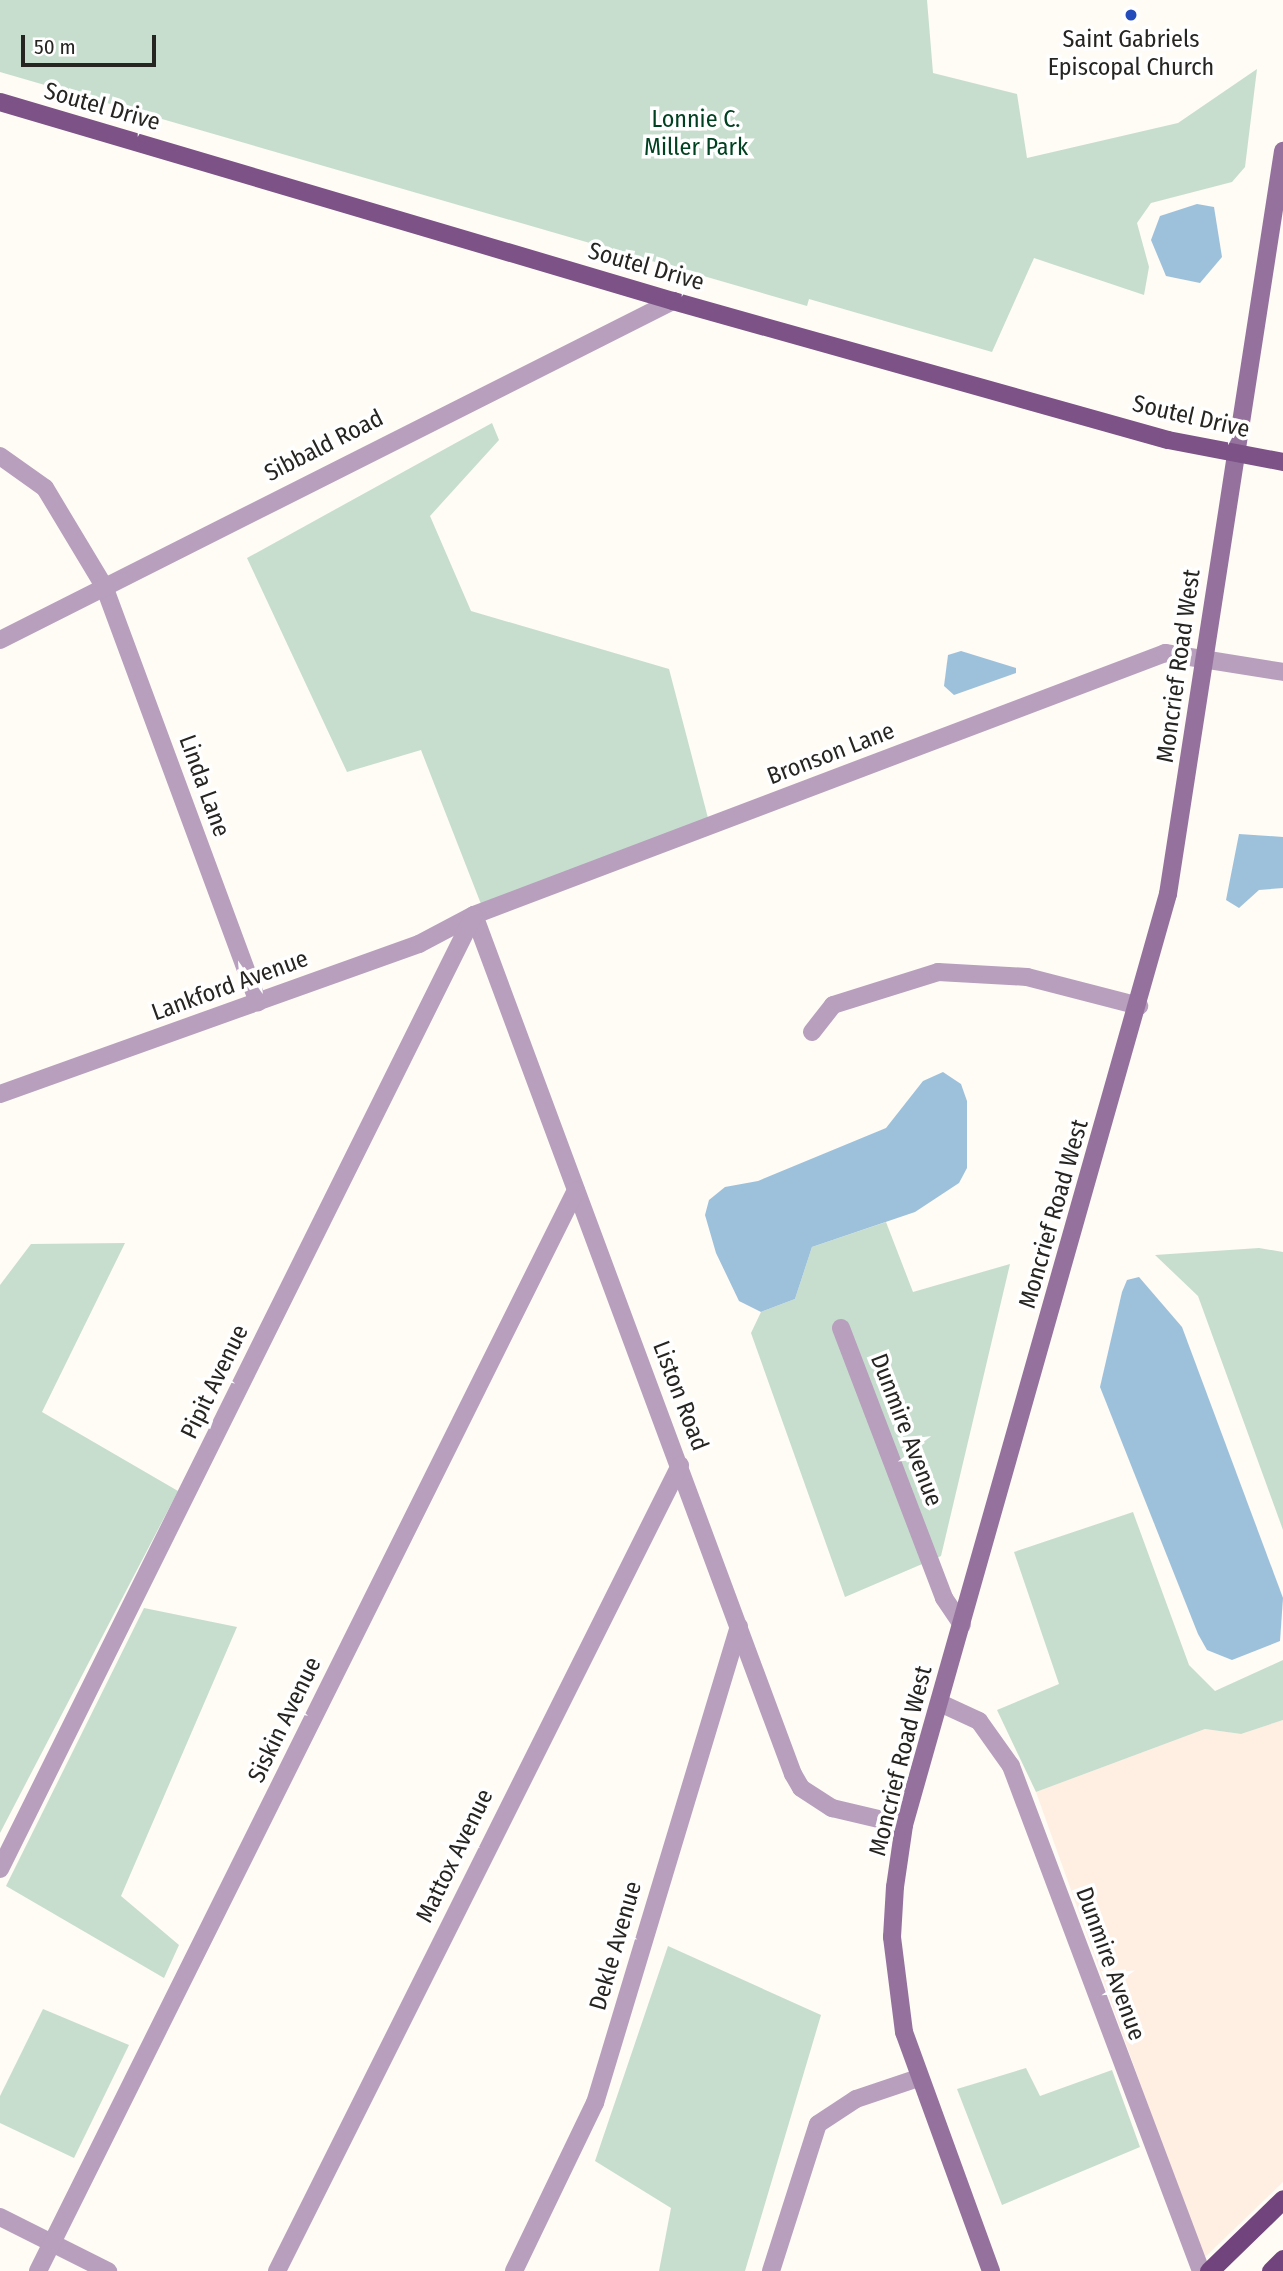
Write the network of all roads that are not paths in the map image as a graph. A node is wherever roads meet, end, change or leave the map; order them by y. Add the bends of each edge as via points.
1 (0, 102) edge
2 (1283, 151) edge
3 (673, 301) junction
4 (1234, 453) junction
5 (0, 456) edge
6 (1283, 462) edge
7 (104, 586) junction
8 (0, 640) edge
9 (1207, 659) junction
10 (1283, 672) edge
11 (474, 915) junction
12 (258, 1002) junction
13 (1139, 1006) junction
14 (812, 1032) dead end
15 (0, 1094) edge
16 (576, 1190) junction
17 (841, 1328) dead end
18 (680, 1465) junction
19 (962, 1625) junction
20 (739, 1626) junction
21 (940, 1703) junction
22 (904, 1825) junction
23 (0, 1869) edge
24 (918, 2078) junction
25 (1283, 2199) edge
26 (0, 2217) edge
27 (52, 2243) junction
28 (1283, 2259) edge
29 (38, 2271) edge
30 (108, 2271) edge
31 (277, 2271) edge
32 (514, 2271) edge
33 (771, 2271) edge
34 (991, 2271) edge
35 (1201, 2271) edge
36 (1209, 2271) edge
37 (1271, 2271) edge

1 - 3 main road, Soutel Drive
2 - 4 main road, Moncrief Road West
3 - 4 main road, Soutel Drive
3 - 7 street, Sibbald Road
4 - 6 main road, Soutel Drive
4 - 9 main road, Moncrief Road West
5 - 7 street, Linda Lane via 46,488
7 - 8 street, Sibbald Road
7 - 12 street, Linda Lane
9 - 10 street, Bronson Lane
9 - 11 street, Bronson Lane via 1165,653
9 - 13 main road, Moncrief Road West via 1168,894
11 - 12 street, Lankford Avenue via 419,944
11 - 16 street, Liston Road
11 - 23 street, Pipit Avenue
12 - 15 street, Lankford Avenue
13 - 14 street via 1027,977 938,972 833,1005
13 - 19 main road, Moncrief Road West
16 - 18 street, Liston Road
16 - 27 street, Siskin Avenue
17 - 19 street, Dunmire Avenue via 944,1598
18 - 20 street, Liston Road
18 - 31 street, Mattox Avenue
19 - 21 main road, Moncrief Road West
20 - 22 street, Liston Road via 801,1788 832,1808
20 - 32 street, Dekle Avenue via 595,2103
21 - 22 main road, Moncrief Road West
21 - 35 street, Dunmire Avenue via 979,1721 1011,1766
22 - 24 main road, Moncrief Road West via 892,1937 904,2032
24 - 33 street via 856,2099 818,2124
24 - 34 main road, Moncrief Road West
25 - 36 highway
26 - 27 street
27 - 29 street, Siskin Avenue
27 - 30 street
28 - 37 highway

